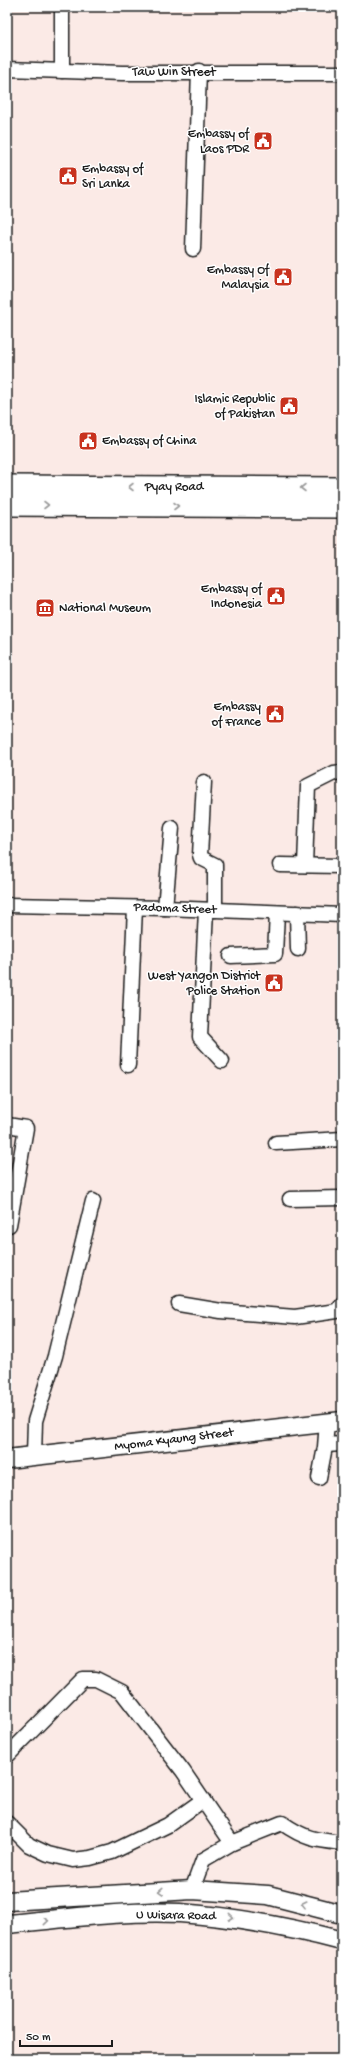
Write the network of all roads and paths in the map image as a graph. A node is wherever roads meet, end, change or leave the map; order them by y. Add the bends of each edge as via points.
1 (62, 7) edge
2 (7, 69) edge
3 (62, 71) junction
4 (199, 72) junction
5 (342, 73) edge
6 (193, 249) dead end
7 (7, 486) edge
8 (342, 488) edge
9 (7, 505) edge
10 (342, 507) edge
11 (342, 772) edge
12 (204, 782) dead end
13 (172, 828) dead end
14 (280, 865) dead end
15 (305, 865) junction
16 (342, 866) edge
17 (7, 905) edge
18 (135, 908) junction
19 (165, 908) junction
20 (210, 910) junction
21 (277, 912) junction
22 (297, 913) junction
23 (342, 915) edge
24 (298, 949) dead end
25 (231, 956) dead end
26 (222, 1060) dead end
27 (128, 1065) dead end
28 (7, 1125) edge
29 (342, 1139) edge
30 (276, 1143) dead end
31 (342, 1198) edge
32 (290, 1199) dead end
33 (93, 1201) dead end
34 (7, 1225) edge
35 (179, 1304) dead end
36 (342, 1304) edge
37 (338, 1421) edge
38 (326, 1444) junction
39 (342, 1444) edge
40 (34, 1456) junction
41 (7, 1460) edge
42 (319, 1478) dead end
43 (7, 1756) edge
44 (204, 1800) junction
45 (7, 1823) edge
46 (232, 1843) junction
47 (342, 1843) edge
48 (196, 1890) junction
49 (7, 1901) edge
50 (342, 1914) edge
51 (198, 1915) junction
52 (7, 1924) edge
53 (342, 1941) edge

1 - 3 street
2 - 3 street, Taw Win Street
3 - 4 street, Taw Win Street
4 - 5 street, Taw Win Street
4 - 6 street
8 -> 7 highway, Pyay Road
9 -> 10 highway, Pyay Road
11 - 15 street via 334,773 308,786
12 - 20 street via 200,855 215,865
13 - 19 street
14 - 15 street
15 - 16 street
17 - 18 street, Padoma Street
18 - 19 street, Padoma Street
18 - 27 street
19 - 20 street, Padoma Street
20 - 21 street, Padoma Street
20 - 26 street via 200,1037
21 - 22 street, Padoma Street
21 - 25 street via 275,954
22 - 23 street, Padoma Street
22 - 24 street
28 - 34 street via 26,1128
29 - 30 street
31 - 32 street
33 - 40 street via 55,1356 35,1421
35 - 36 street via 221,1311 295,1317 337,1311
37 - 38 street
37 - 40 main road, Myoma Kyaung Street
38 - 39 street
38 - 42 street
40 - 41 main road, Myoma Kyaung Street
43 - 44 street via 83,1679 96,1679 122,1692
44 - 45 street via 168,1824 112,1852 73,1860 48,1854 29,1845
44 - 46 street
46 - 47 street via 282,1823 310,1839
46 - 48 street via 204,1860
48 -> 49 main road, U Wisara Road
50 -> 48 main road, U Wisara Road via 268,1895
48 - 51 main road
52 -> 51 main road, U Wisara Road via 122,1915
51 -> 53 main road, U Wisara Road via 236,1918 294,1928

